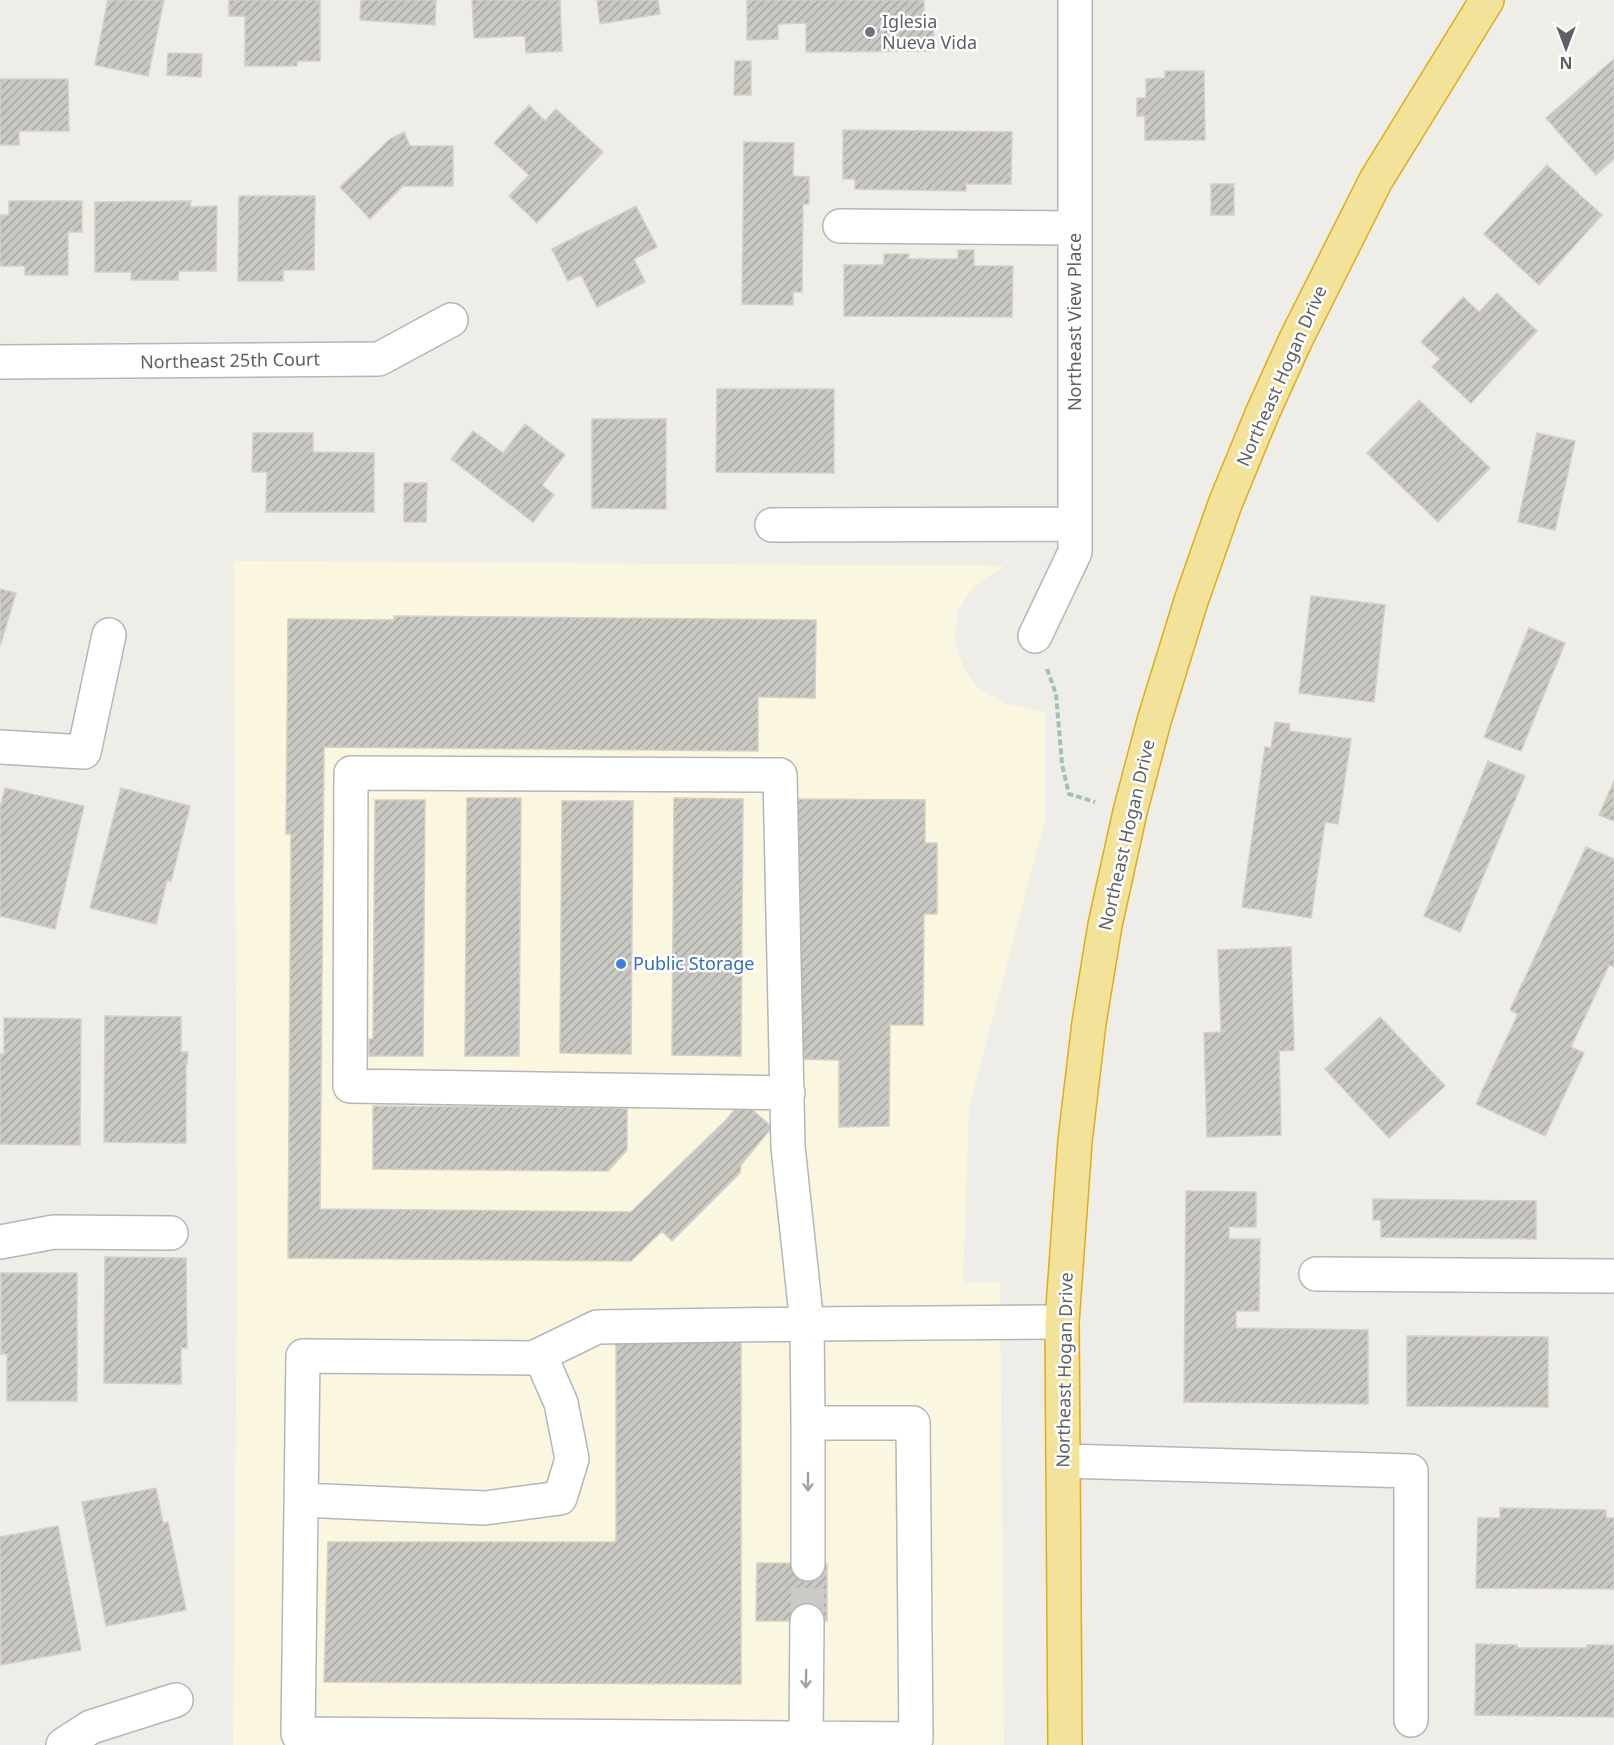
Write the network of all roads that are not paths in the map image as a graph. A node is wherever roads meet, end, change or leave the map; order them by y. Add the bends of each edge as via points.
1 (1075, 0) edge
2 (1487, 0) edge
3 (840, 226) dead end
4 (1075, 228) junction
5 (451, 320) dead end
6 (0, 362) edge
7 (1075, 524) junction
8 (772, 525) dead end
9 (109, 635) dead end
10 (1035, 636) road end
11 (0, 747) edge
12 (788, 1093) junction
13 (171, 1233) dead end
14 (0, 1242) edge
15 (1316, 1274) dead end
16 (1614, 1276) edge
17 (1062, 1322) junction
18 (807, 1324) junction
19 (540, 1355) junction
20 (808, 1423) junction
21 (1064, 1461) junction
22 (301, 1500) junction
23 (808, 1564) tunnel mouth
24 (807, 1621) tunnel mouth
25 (176, 1700) dead end
26 (1411, 1720) dead end
27 (806, 1738) junction
28 (63, 1745) edge
29 (1065, 1745) edge

1 - 4 street, Northeast View Place
2 - 17 highway, Northeast Hogan Drive via 1376,180 1296,339 1225,504 1191,601 1154,721 1105,925 1075,1141
3 - 4 street
4 - 7 street, Northeast View Place
5 - 6 street, Northeast 25th Court via 379,359
7 - 8 street
7 - 10 street, Northeast View Place via 1075,552
9 - 11 street via 84,752
12 - 12 street via 780,774 351,773 350,1086
12 - 18 street via 788,1147
13 - 14 street via 54,1232
15 - 16 street
17 - 18 street
17 - 21 highway, Northeast Hogan Drive
18 - 19 street via 597,1327
18 - 20 street
19 - 22 street via 303,1356
19 - 22 street via 561,1403 572,1459 560,1498 485,1508
20 -> 23 street
20 - 27 street via 913,1423 916,1739
21 - 26 street via 1411,1471
21 - 29 highway, Northeast Hogan Drive
22 - 27 street via 298,1734
24 -> 27 street
25 - 28 street via 91,1727

